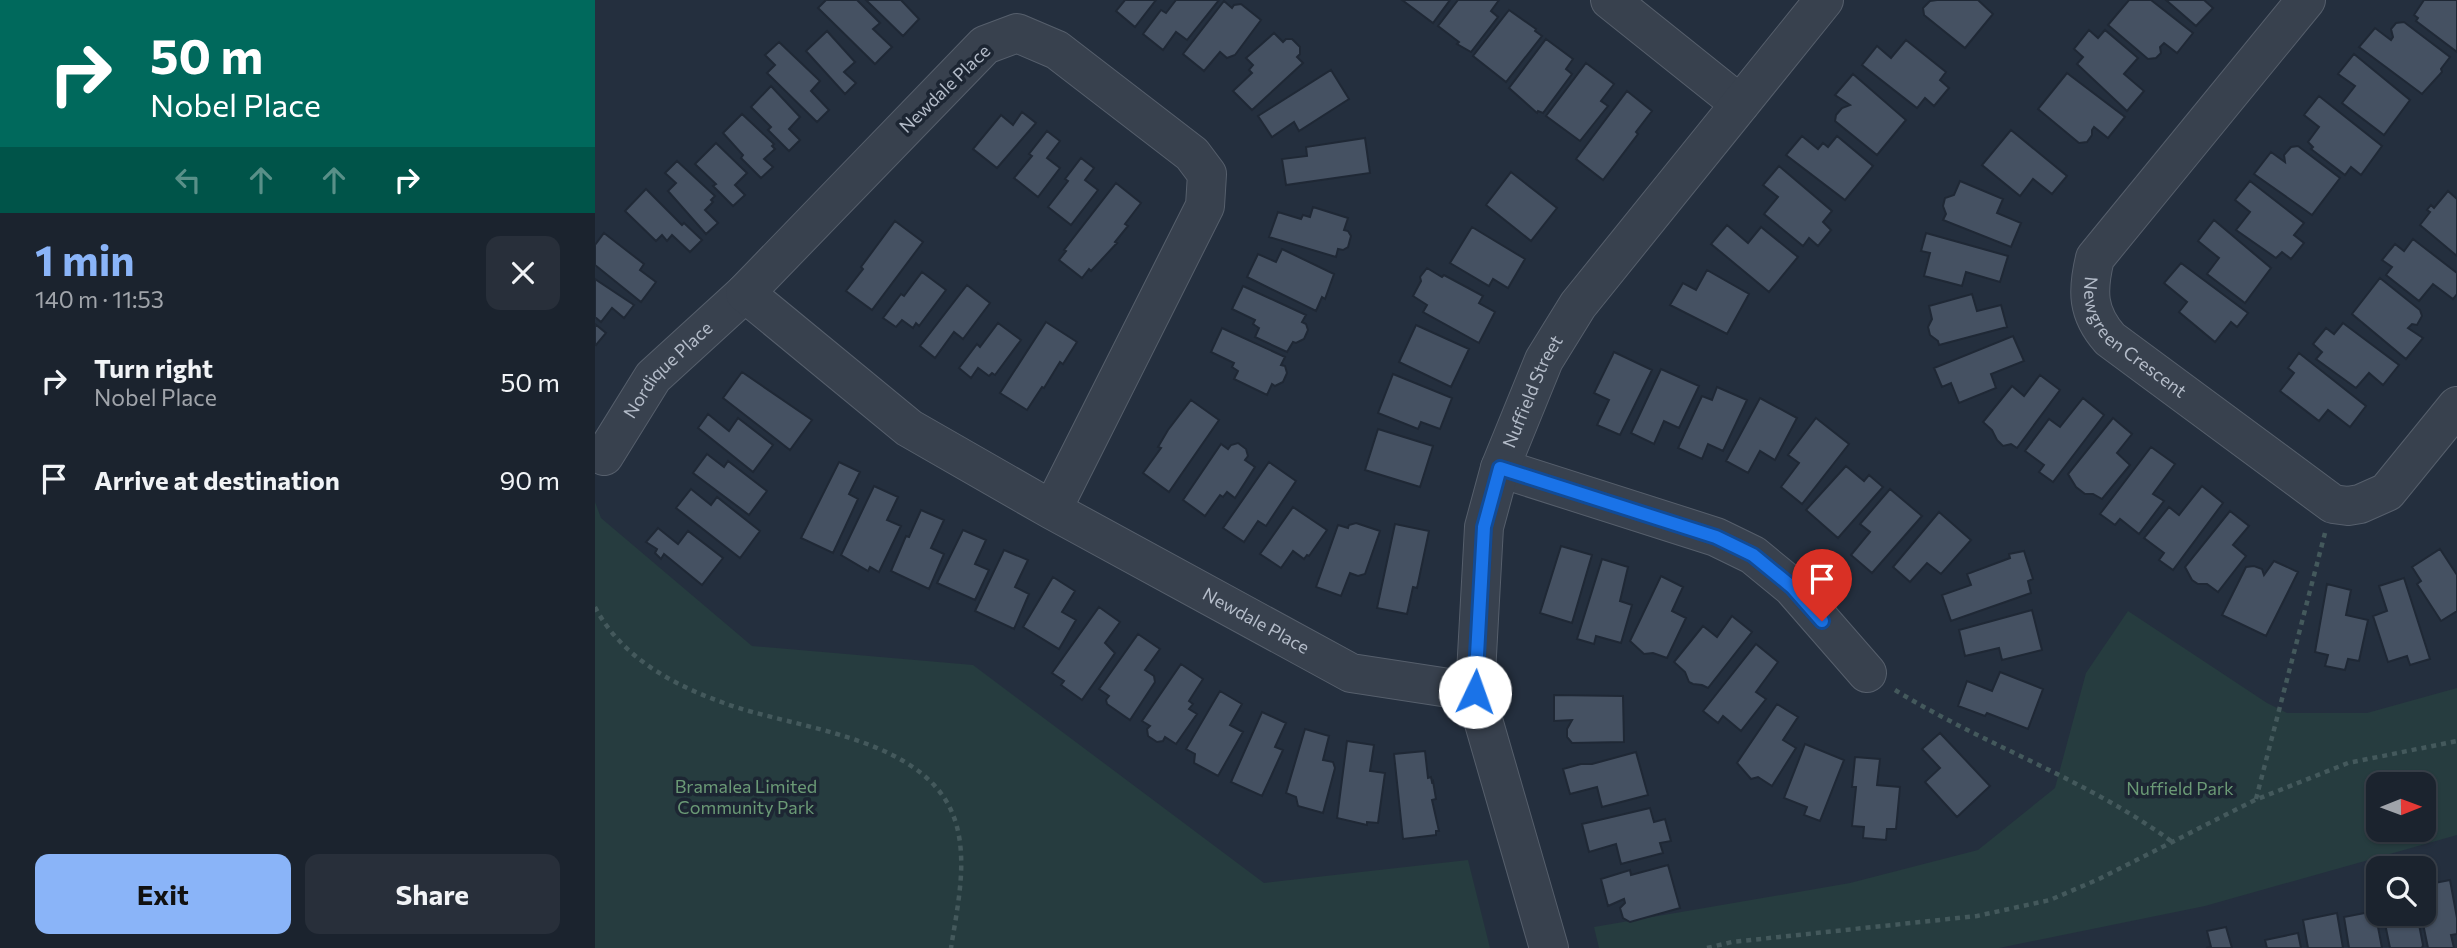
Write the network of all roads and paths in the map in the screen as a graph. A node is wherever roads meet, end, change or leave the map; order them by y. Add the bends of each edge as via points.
1 (1610, 0) edge
2 (1824, 0) edge
3 (2306, 0) edge
4 (1740, 104) junction
5 (745, 293) junction
6 (2457, 406) edge
7 (604, 456) dead end
8 (1500, 468) junction
9 (2333, 504) junction
10 (1052, 510) junction
11 (595, 607) edge
12 (1867, 673) joint
13 (1475, 692) junction
14 (2457, 741) edge
15 (2255, 800) junction
16 (2171, 841) junction
17 (951, 948) edge
18 (1549, 948) edge
19 (1707, 948) edge

1 - 4 street
2 - 4 street, Nuffield Street
3 - 9 street, Newgreen Crescent via 2095,258 2089,284 2097,325 2110,339
4 - 8 street, Nuffield Street via 1578,305 1544,360
5 - 7 street, Nordique Place via 653,377
5 - 10 street, Newdale Place via 909,428
5 - 10 street, Newdale Place via 985,45 1017,33 1057,50 1192,154 1207,174 1205,206
6 - 9 street via 2386,492 2360,505
8 - 12 street via 1716,537 1753,555 1792,587
8 - 13 street, Nuffield Street via 1484,527
9 - 15 path
10 - 13 street, Newdale Place via 1351,673
11 - 17 path via 628,652 687,689 861,741 901,759 927,779 947,801 957,827 962,872
12 - 16 path via 2137,817
13 - 18 street, Nuffield Street
14 - 15 path via 2348,763
15 - 16 path
16 - 19 path via 2062,895 2010,910

